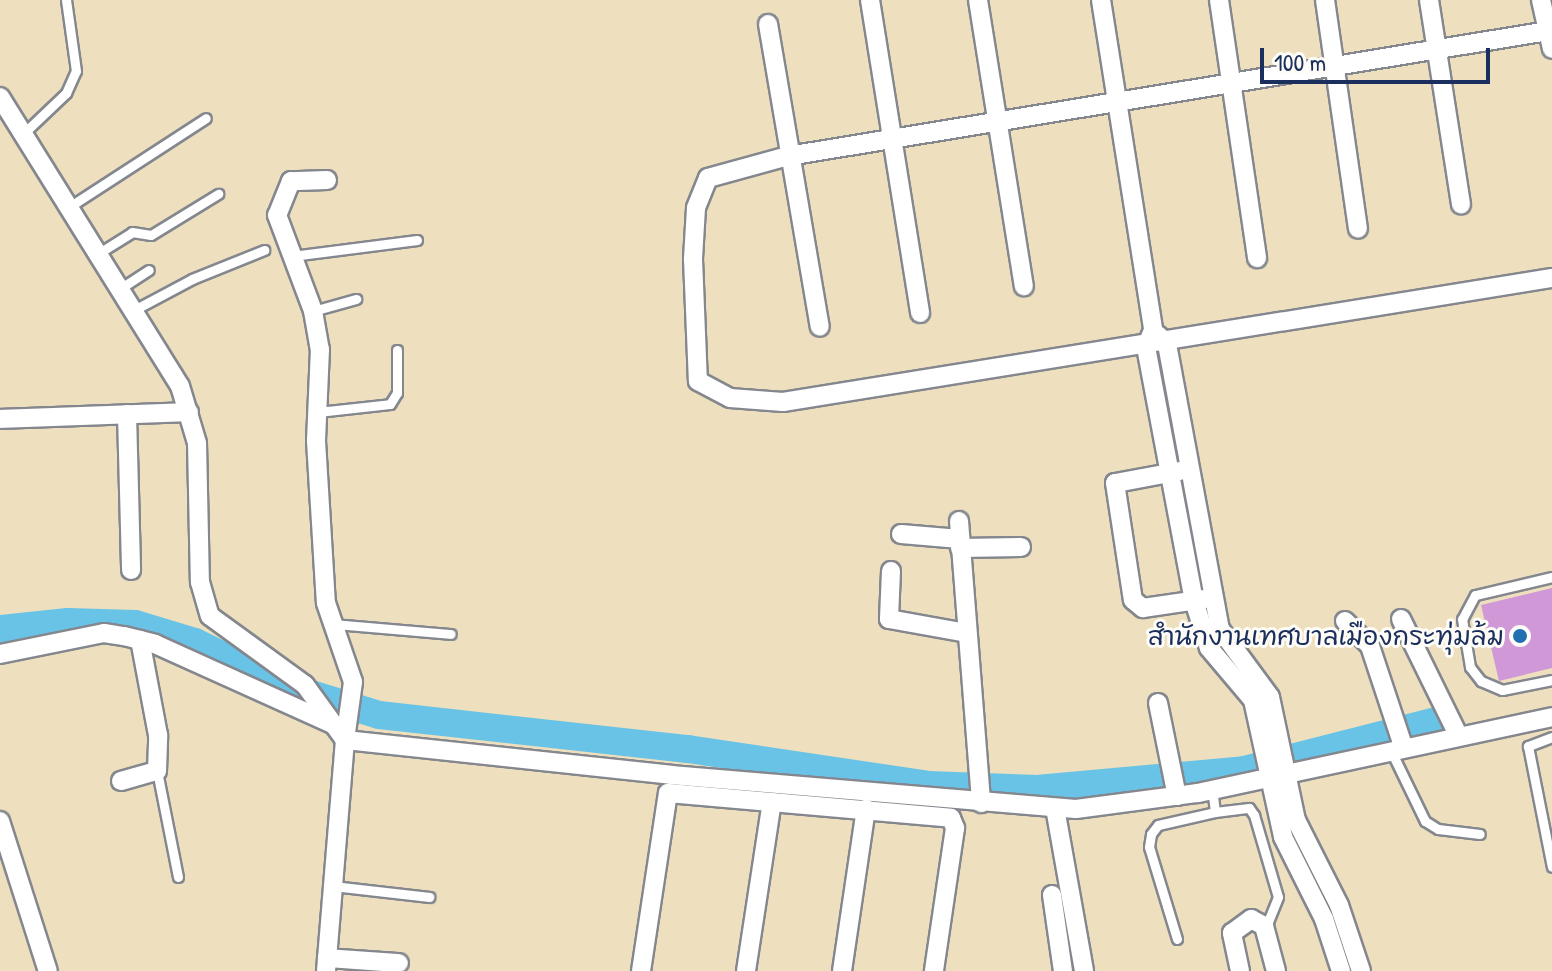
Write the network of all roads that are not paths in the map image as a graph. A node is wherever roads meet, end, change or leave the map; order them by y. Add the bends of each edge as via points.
1 (66, 0) edge
2 (870, 0) edge
3 (978, 0) edge
4 (1101, 0) edge
5 (1219, 0) edge
6 (1325, 0) edge
7 (1429, 0) edge
8 (1541, 0) edge
9 (768, 24) dead end
10 (1550, 40) edge
11 (1438, 50) junction
12 (1335, 67) junction
13 (1231, 84) junction
14 (0, 97) edge
15 (1117, 103) junction
16 (206, 118) dead end
17 (996, 123) junction
18 (25, 132) junction
19 (892, 139) junction
20 (788, 156) junction
21 (327, 180) dead end
22 (218, 194) dead end
23 (1461, 205) dead end
24 (69, 207) junction
25 (1358, 229) dead end
26 (417, 240) dead end
27 (264, 250) dead end
28 (99, 253) junction
29 (289, 256) junction
30 (1257, 258) dead end
31 (149, 270) dead end
32 (1552, 278) edge
33 (1024, 286) dead end
34 (121, 288) junction
35 (356, 299) dead end
36 (134, 310) junction
37 (313, 311) junction
38 (920, 313) dead end
39 (820, 327) dead end
40 (1150, 339) junction
41 (1167, 344) junction
42 (397, 350) dead end
43 (189, 412) junction
44 (318, 412) junction
45 (127, 414) junction
46 (0, 419) edge
47 (1178, 472) junction
48 (901, 534) dead end
49 (960, 536) junction
50 (1021, 547) dead end
51 (131, 570) dead end
52 (891, 571) dead end
53 (1552, 577) edge
54 (1203, 599) junction
55 (1401, 619) dead end
56 (1345, 621) dead end
57 (334, 624) junction
58 (967, 633) junction
59 (451, 634) dead end
60 (140, 640) junction
61 (0, 654) edge
62 (1552, 680) edge
63 (1158, 703) dead end
64 (1552, 717) edge
65 (339, 725) junction
66 (1458, 735) junction
67 (1552, 737) edge
68 (1397, 738) junction
69 (157, 771) junction
70 (1287, 771) junction
71 (1266, 775) junction
72 (121, 781) dead end
73 (1174, 782) junction
74 (1212, 789) junction
75 (980, 799) junction
76 (772, 802) junction
77 (1055, 808) junction
78 (866, 809) junction
79 (1215, 812) junction
80 (0, 821) edge
81 (1480, 834) dead end
82 (1552, 867) edge
83 (178, 877) dead end
84 (333, 886) junction
85 (1052, 895) dead end
86 (429, 897) dead end
87 (1265, 929) junction
88 (1177, 939) dead end
89 (399, 963) dead end
90 (327, 964) edge
91 (48, 971) edge
92 (641, 971) edge
93 (746, 971) edge
94 (842, 971) edge
95 (934, 971) edge
96 (1063, 971) edge
97 (1084, 971) edge
98 (1240, 971) edge
99 (1276, 971) edge
100 (1341, 971) edge
101 (1361, 971) edge

1 - 18 lane via 76,71 66,93
2 - 19 street
3 - 17 street
4 - 15 street
5 - 13 street
6 - 12 street
7 - 11 street
8 - 10 street
9 - 20 street
10 - 11 street
11 - 12 street
11 - 23 street
12 - 13 street
12 - 25 street
13 - 15 street
13 - 30 street
14 - 18 street
15 - 17 street
15 - 40 street
16 - 24 lane
17 - 19 street
17 - 33 street
18 - 24 street
19 - 20 street
19 - 38 street
20 - 39 street
20 - 40 street via 731,170 702,184 693,259 698,381 712,393 783,402
21 - 29 street via 295,180 283,191 277,215
22 - 28 lane via 151,235 132,232
24 - 28 street
26 - 29 lane
27 - 36 lane
28 - 34 street
29 - 37 street
31 - 34 lane
32 - 41 street
34 - 36 street
35 - 37 lane
36 - 43 street via 168,362
37 - 44 street via 320,349
40 - 41 street
40 - 47 street
41 - 47 street
42 - 44 lane via 397,393 390,404
43 - 45 street
43 - 65 street via 197,443 202,600 225,629 305,685
44 - 57 street via 326,603
45 - 46 street
45 - 51 street
47 - 54 street
47 - 54 street via 1115,483 1133,600 1143,608
48 - 49 street
49 - 50 street
49 - 58 street
52 - 58 street via 889,619
53 - 62 lane via 1475,595 1462,619 1470,667 1481,681 1502,690
54 - 70 street via 1225,640 1270,697
54 - 71 street via 1209,648 1253,700
55 - 66 street
56 - 68 street via 1370,646
57 - 59 lane
57 - 65 street via 351,666 351,698
58 - 75 street
60 - 61 street via 104,633
60 - 65 street
60 - 69 street via 157,725
63 - 73 street
64 - 66 street
65 - 75 street
65 - 84 street
66 - 68 street
67 - 82 lane via 1528,746
68 - 70 street
68 - 81 lane via 1414,809 1438,829
69 - 72 street
69 - 83 lane
70 - 71 street
70 - 101 street via 1305,846 1339,905
71 - 74 street
71 - 100 street via 1289,852 1324,919
73 - 74 street
73 - 77 street
74 - 79 lane
75 - 77 street
76 - 78 street
76 - 92 street via 668,793
76 - 93 street
77 - 97 street
78 - 94 street
78 - 95 street via 954,821
79 - 87 lane via 1249,808 1254,815 1278,897
79 - 88 lane via 1158,825 1151,834 1149,847
80 - 91 street
84 - 86 lane
84 - 90 street
85 - 96 street
87 - 98 street via 1251,919 1232,933
87 - 99 street
89 - 90 street

